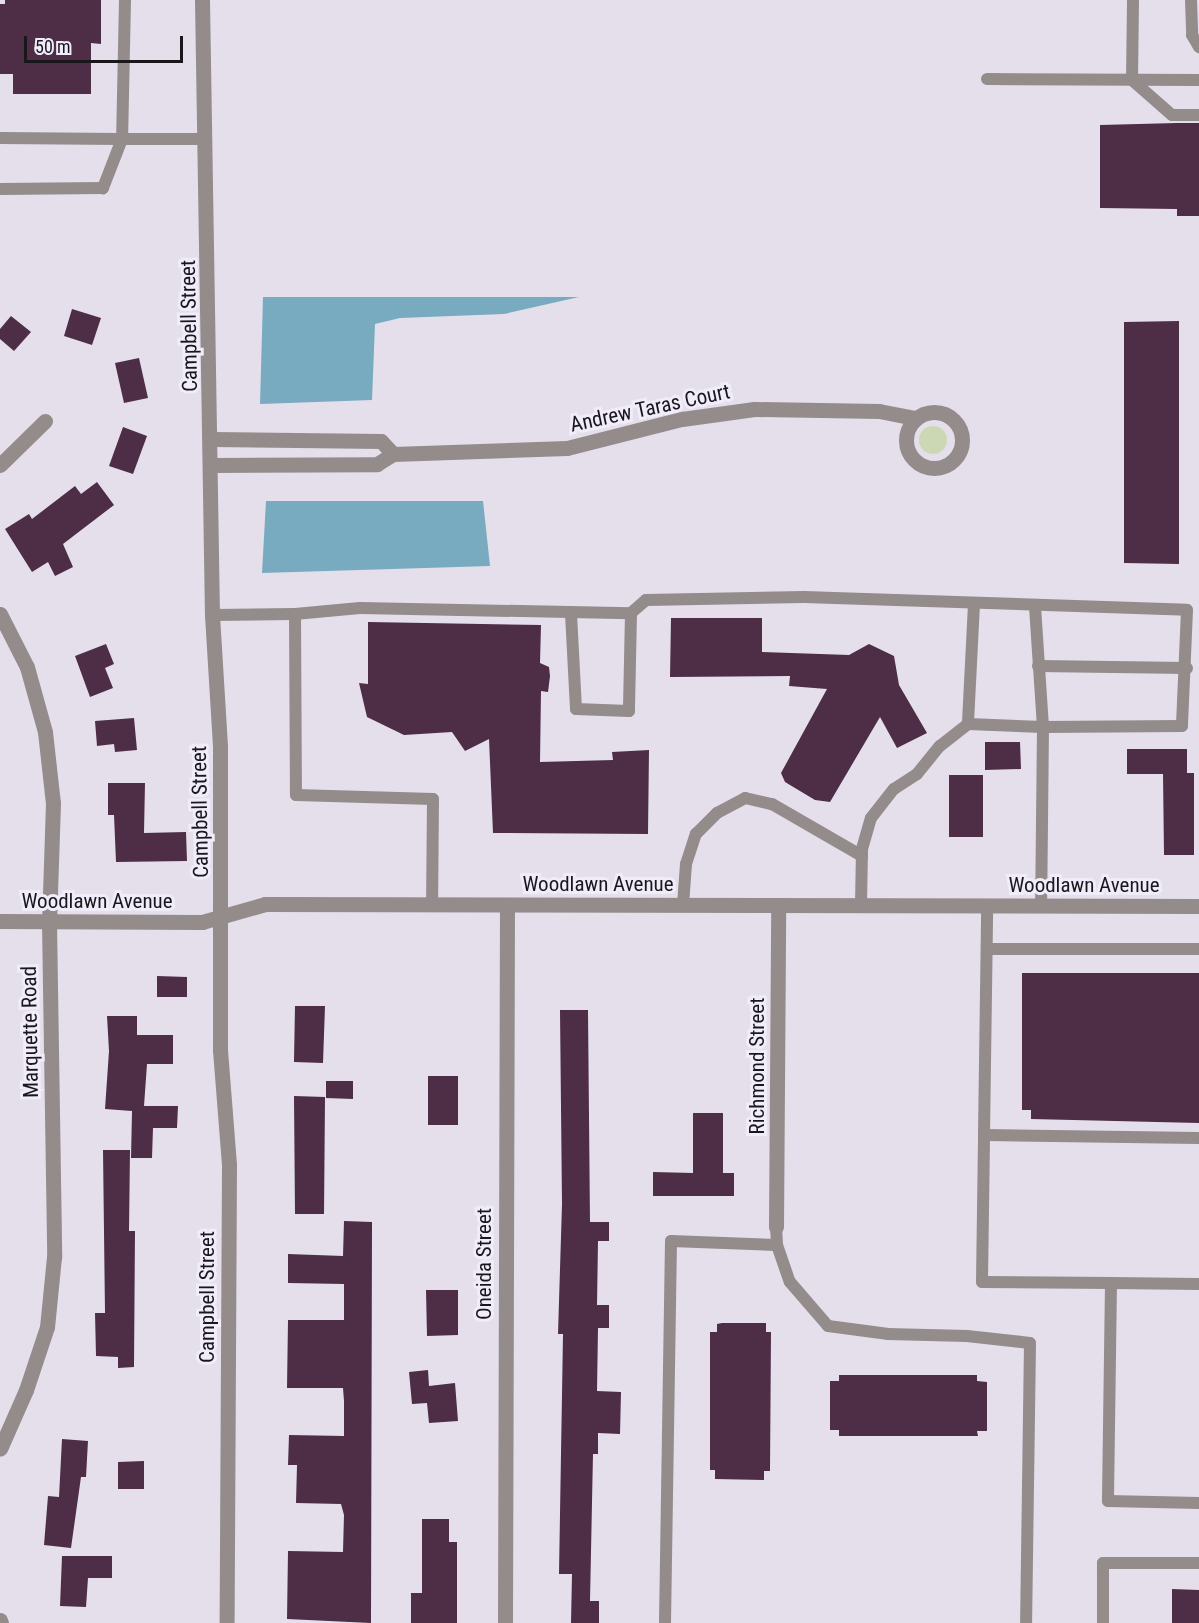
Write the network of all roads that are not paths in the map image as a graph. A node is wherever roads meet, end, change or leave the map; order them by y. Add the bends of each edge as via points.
1 (125, 0) edge
2 (202, 0) edge
3 (1133, 0) edge
4 (1191, 0) edge
5 (1199, 47) edge
6 (987, 79) dead end
7 (1132, 80) junction
8 (1199, 80) edge
9 (1199, 115) edge
10 (0, 138) edge
11 (122, 139) junction
12 (205, 139) junction
13 (0, 189) edge
14 (915, 418) dead end
15 (45, 421) dead end
16 (211, 440) junction
17 (393, 454) junction
18 (0, 465) edge
19 (212, 465) junction
20 (974, 604) junction
21 (1035, 605) junction
22 (571, 612) junction
23 (631, 613) junction
24 (0, 614) edge
25 (295, 614) junction
26 (212, 615) junction
27 (1038, 666) junction
28 (1187, 668) junction
29 (968, 724) junction
30 (1043, 727) junction
31 (862, 856) junction
32 (432, 905) junction
33 (507, 905) junction
34 (683, 905) junction
35 (778, 906) junction
36 (861, 906) junction
37 (987, 906) junction
38 (1041, 906) junction
39 (1199, 906) edge
40 (222, 917) junction
41 (0, 921) edge
42 (50, 922) junction
43 (987, 949) junction
44 (1199, 949) edge
45 (984, 1135) junction
46 (1199, 1138) edge
47 (776, 1227) joint
48 (777, 1245) junction
49 (1111, 1283) junction
50 (1199, 1284) edge
51 (0, 1449) edge
52 (1199, 1503) edge
53 (1199, 1563) edge
54 (228, 1623) edge
55 (505, 1623) edge
56 (665, 1623) edge
57 (1026, 1623) edge
58 (1103, 1623) edge

1 - 11 lane
2 - 12 street, Campbell Street
3 - 7 lane
4 - 5 lane via 1192,34
6 - 7 lane
7 - 8 lane
7 - 9 lane via 1172,115
10 - 11 lane
11 - 12 lane
11 - 13 lane via 103,188
12 - 16 street, Campbell Street
14 - 17 street, Andrew Taras Court via 879,411 754,409 682,419 567,448
15 - 18 street
16 - 17 street via 381,441
16 - 19 street, Campbell Street
17 - 19 street, Andrew Taras Court via 377,464
19 - 26 street, Campbell Street
20 - 21 lane
20 - 23 lane via 804,597 693,598 646,600
20 - 29 lane
21 - 27 lane
21 - 28 lane via 1187,610
22 - 23 lane
22 - 23 lane via 576,709 629,711
22 - 25 lane via 360,609
24 - 42 street, Marquette Road via 27,668 45,732 53,802
25 - 26 lane
25 - 32 lane via 297,795 433,799
26 - 40 street, Campbell Street via 218,680
27 - 28 lane
27 - 30 lane
28 - 30 lane via 1182,726
29 - 30 lane
29 - 31 lane via 881,805 871,818
30 - 38 lane
31 - 34 lane via 772,804 745,798 717,813 696,834 686,864
31 - 36 lane
32 - 33 street, Woodlawn Avenue
32 - 40 street, Woodlawn Avenue via 265,904
33 - 34 street, Woodlawn Avenue
33 - 55 street, Oneida Street
34 - 35 street, Woodlawn Avenue
35 - 36 street, Woodlawn Avenue
35 - 47 street, Richmond Street
36 - 37 street, Woodlawn Avenue
37 - 38 street, Woodlawn Avenue
37 - 43 lane
38 - 39 street, Woodlawn Avenue
40 - 42 street, Woodlawn Avenue via 202,922
40 - 54 street, Campbell Street via 220,1050 229,1165
41 - 42 street, Woodlawn Avenue
42 - 51 street, Marquette Road via 54,1257 47,1327 26,1390
43 - 44 lane
43 - 45 lane
45 - 46 lane
45 - 49 lane via 982,1282
47 - 48 lane
48 - 56 lane via 671,1241
48 - 57 lane via 790,1282 828,1326 1030,1343
49 - 50 lane
49 - 52 lane via 1108,1501
53 - 58 lane via 1103,1563

